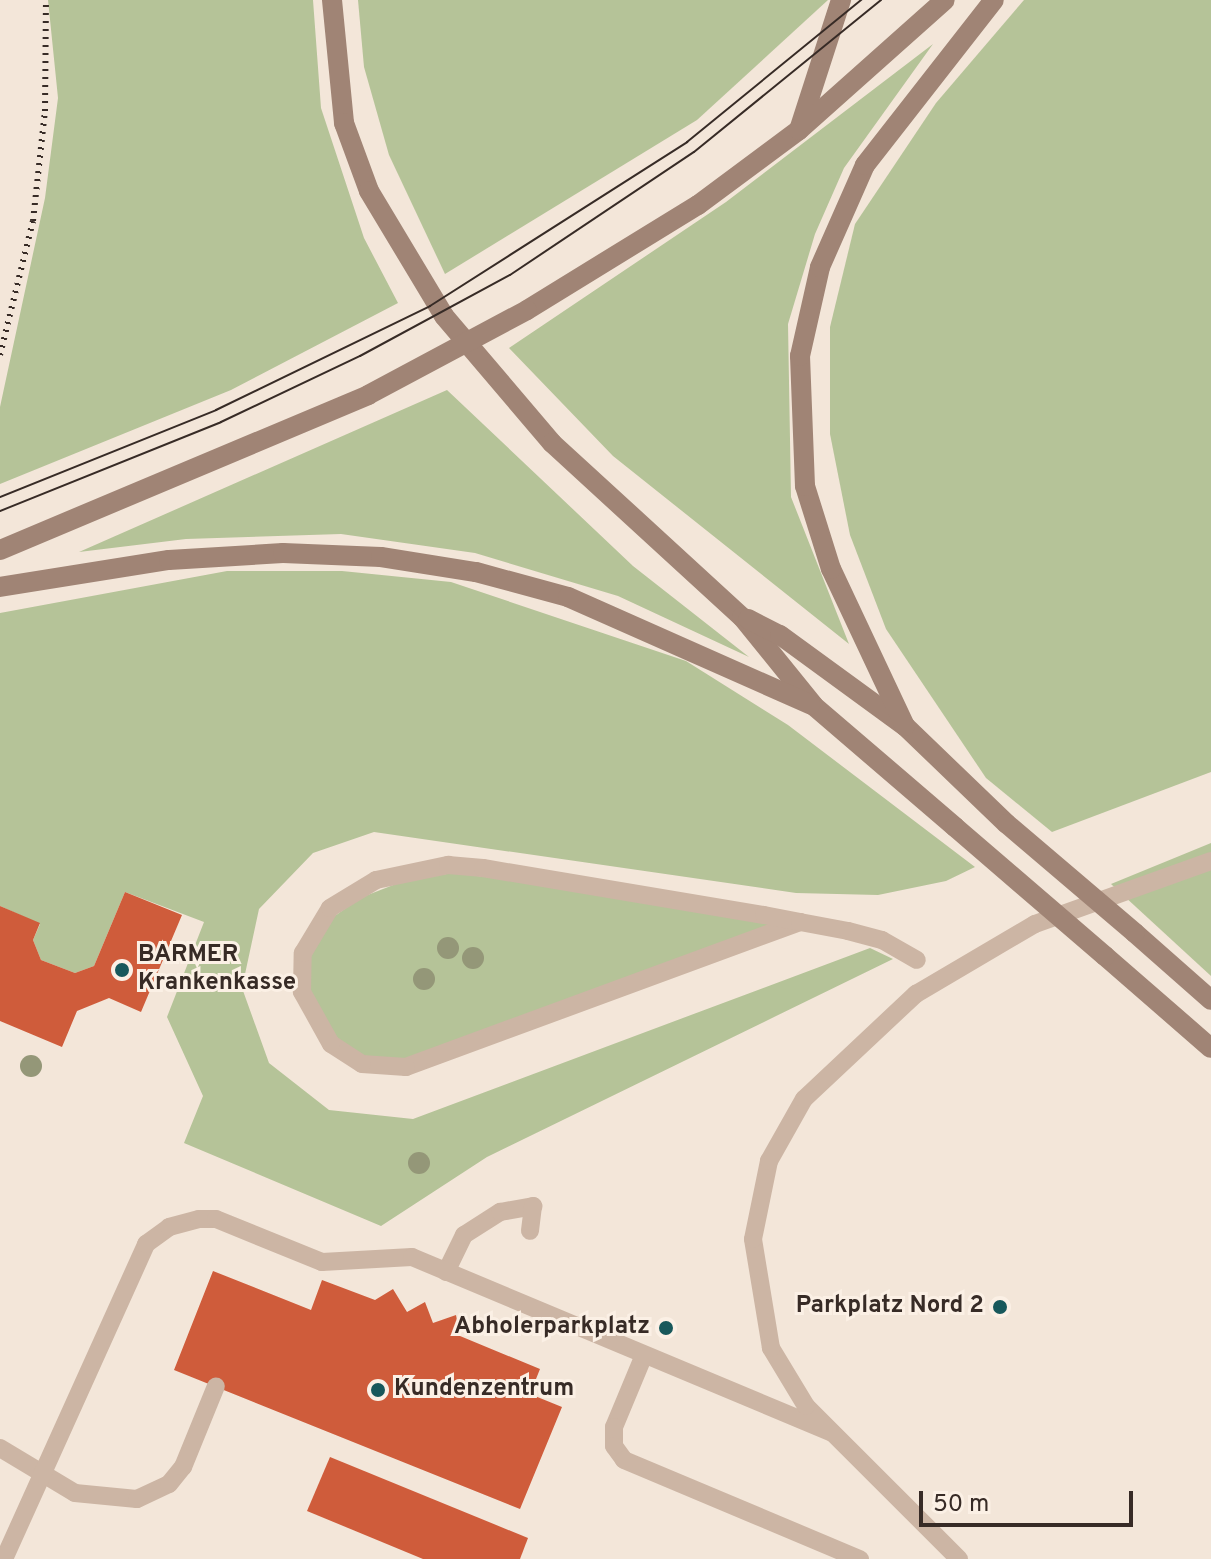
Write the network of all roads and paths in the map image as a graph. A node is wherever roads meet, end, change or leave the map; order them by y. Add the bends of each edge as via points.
1 (332, 0) edge
2 (841, 0) edge
3 (945, 0) edge
4 (994, 0) edge
5 (799, 130) junction
6 (0, 550) edge
7 (0, 587) edge
8 (742, 617) junction
9 (814, 706) junction
10 (905, 726) junction
11 (1211, 861) edge
12 (800, 922) junction
13 (917, 960) dead end
14 (1211, 1000) edge
15 (1211, 1048) edge
16 (530, 1231) dead end
17 (446, 1272) junction
18 (644, 1355) junction
19 (216, 1386) dead end
20 (832, 1433) junction
21 (0, 1448) edge
22 (44, 1474) junction
23 (4, 1559) edge
24 (860, 1559) edge
25 (959, 1559) edge

1 - 8 main road via 344,123 369,191 416,275 514,404
2 - 5 main road
3 - 5 main road
4 - 10 main road via 865,165 820,267 800,356 805,486 831,569
5 - 6 main road, bridge via 698,205 527,310 368,395
7 - 9 main road via 169,560 283,553 381,557 476,572 568,597
8 - 9 main road
8 - 10 main road via 780,635
9 - 15 main road, bridge
10 - 14 main road, bridge via 1007,824
11 - 20 lane via 1035,924 974,957 859,1042 784,1129 762,1187 753,1239 761,1312 787,1380
12 - 12 lane via 483,868 425,867 376,880 330,908 303,953 302,992 331,1044 362,1064 406,1067
12 - 13 lane via 882,940
16 - 17 lane via 533,1206 500,1212 464,1235
17 - 18 lane
17 - 22 lane via 412,1257 322,1262 216,1219 169,1227 146,1244 135,1265
18 - 20 lane
18 - 24 lane via 614,1427 614,1446 624,1460
19 - 22 lane via 183,1467 169,1484 137,1499 103,1499 75,1493
20 - 25 lane
21 - 22 lane
22 - 23 lane

